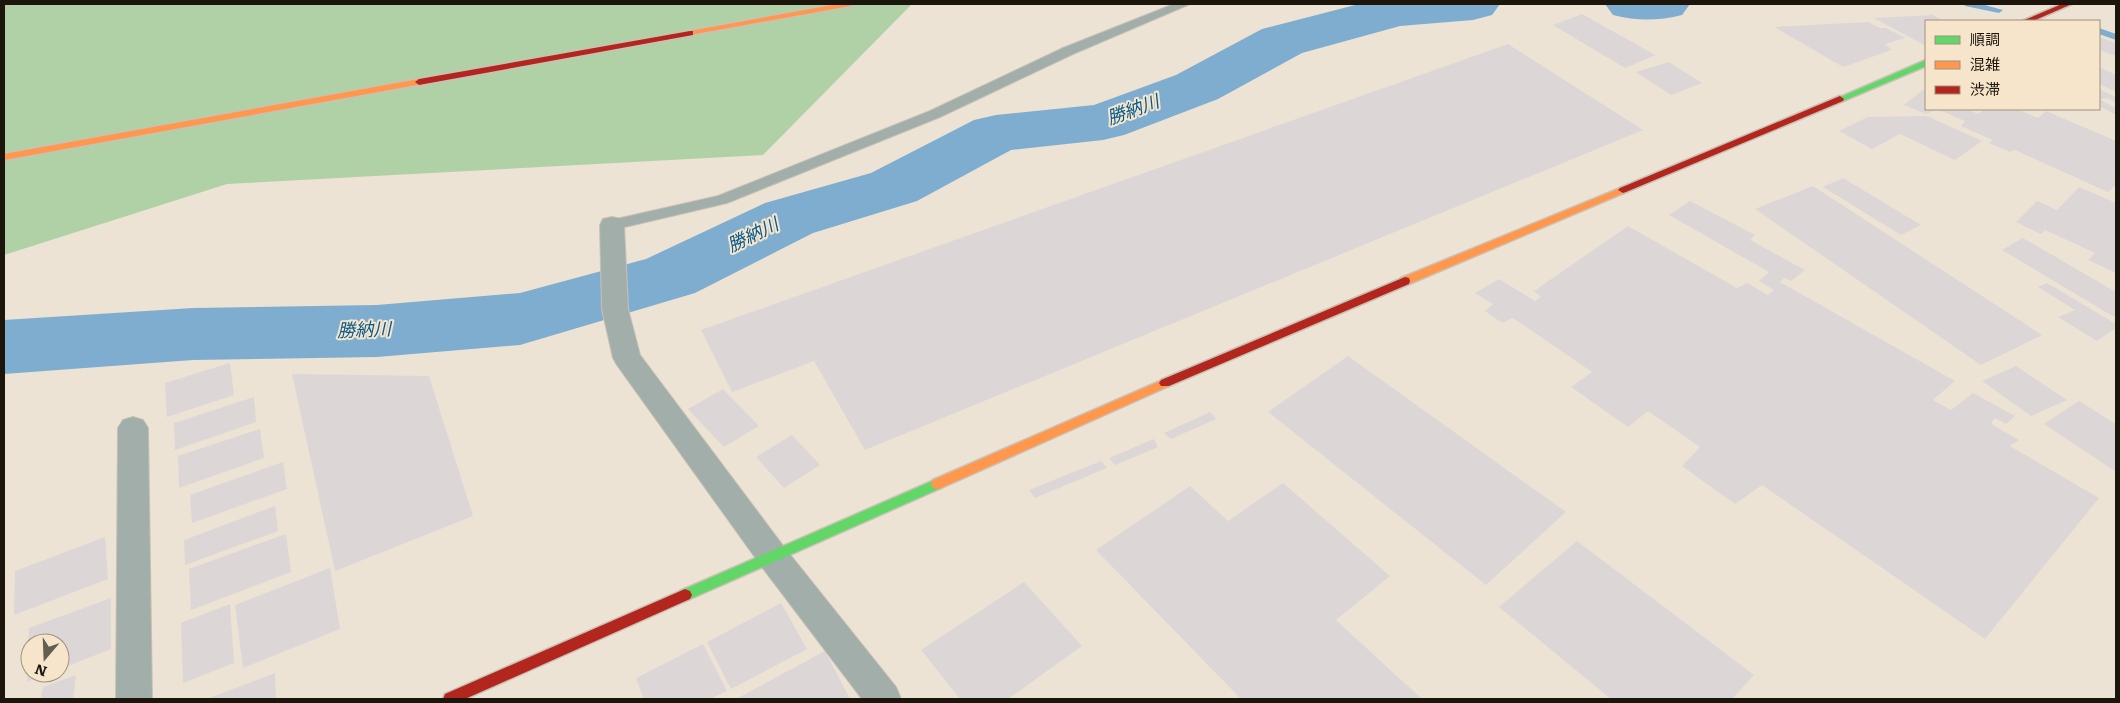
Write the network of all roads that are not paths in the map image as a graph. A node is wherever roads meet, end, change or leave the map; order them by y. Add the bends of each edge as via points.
1 (850, 4) edge
2 (1184, 4) edge
3 (2068, 4) edge
4 (2028, 20) edge
5 (1925, 63) edge
6 (4, 156) edge
7 (612, 226) joint
8 (133, 428) dead end
9 (773, 557) junction
10 (134, 699) edge
11 (450, 699) edge
12 (883, 699) edge

1 - 6 street
2 - 7 lane via 1068,51 935,114 722,200
3 - 4 street
5 - 9 street via 1261,341
7 - 9 street via 615,309 627,358
8 - 10 street
9 - 11 street
9 - 12 street

